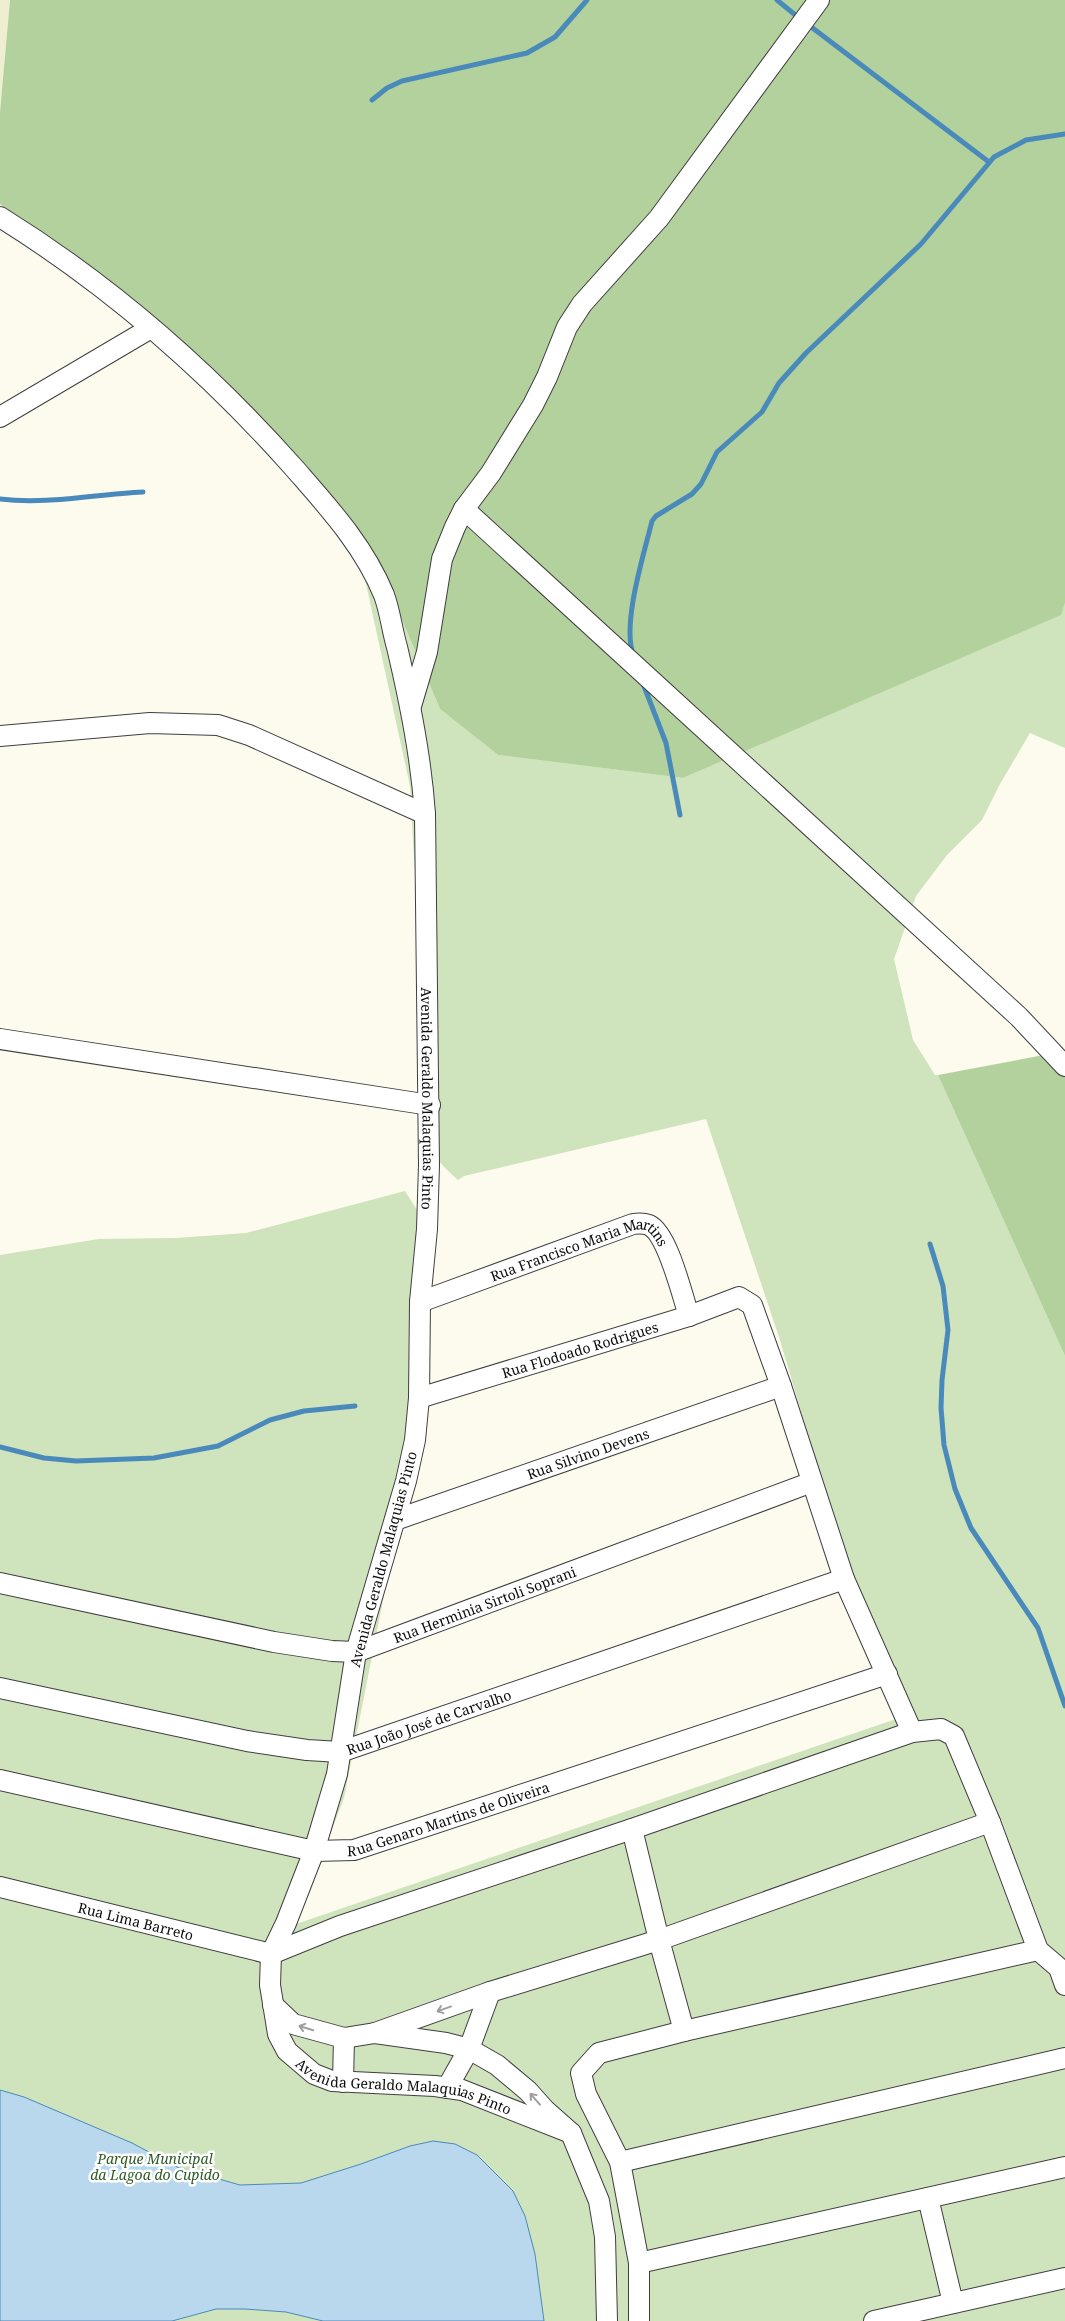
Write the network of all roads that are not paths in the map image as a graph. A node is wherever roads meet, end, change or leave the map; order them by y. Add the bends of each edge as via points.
1 (819, 0) edge
2 (0, 217) edge
3 (151, 328) junction
4 (0, 417) edge
5 (464, 509) junction
6 (411, 706) junction
7 (0, 736) edge
8 (425, 814) junction
9 (0, 1039) edge
10 (1065, 1066) edge
11 (430, 1105) junction
12 (420, 1302) junction
13 (689, 1316) junction
14 (781, 1386) junction
15 (419, 1398) junction
16 (812, 1482) junction
17 (395, 1520) junction
18 (844, 1579) junction
19 (0, 1583) edge
20 (356, 1652) junction
21 (888, 1674) junction
22 (0, 1688) edge
23 (912, 1732) junction
24 (340, 1752) junction
25 (0, 1780) edge
26 (990, 1822) junction
27 (632, 1829) junction
28 (314, 1851) junction
29 (0, 1887) edge
30 (659, 1940) junction
31 (1038, 1950) junction
32 (271, 1954) junction
33 (1065, 1986) edge
34 (490, 1992) junction
35 (273, 2005) junction
36 (684, 2031) junction
37 (375, 2033) junction
38 (344, 2038) junction
39 (469, 2049) junction
40 (1065, 2058) edge
41 (344, 2082) junction
42 (447, 2088) junction
43 (570, 2133) junction
44 (620, 2162) junction
45 (1065, 2167) edge
46 (928, 2198) junction
47 (639, 2263) junction
48 (1065, 2278) edge
49 (952, 2303) junction
50 (607, 2321) edge
51 (639, 2321) edge
52 (874, 2321) edge

1 - 5 street via 660,218 582,304 567,327 533,405 491,473
2 - 3 street, Avenida Geraldo Malaquias Pinto via 114,296
3 - 4 street
3 - 6 street, Avenida Geraldo Malaquias Pinto via 192,362 275,447 354,539 384,596
5 - 6 street via 442,560 427,652
5 - 10 street via 1019,1017
6 - 8 street, Avenida Geraldo Malaquias Pinto
7 - 8 street via 150,723 218,725 249,735
8 - 11 street, Avenida Geraldo Malaquias Pinto
9 - 11 street
11 - 12 street, Avenida Geraldo Malaquias Pinto via 427,1229
12 - 13 street, Rua Francisco Maria Martins via 642,1223 662,1238
12 - 15 street, Avenida Geraldo Malaquias Pinto
13 - 14 street, Rua Flodoado Rodrigues via 739,1297 752,1305
13 - 15 street, Rua Flodoado Rodrigues
14 - 16 street
14 - 17 street, Rua Silvino Devens
15 - 17 street, Avenida Geraldo Malaquias Pinto via 415,1440
16 - 18 street
16 - 20 street, Rua Herminia Sirtoli Soprani
17 - 20 street, Avenida Geraldo Malaquias Pinto
18 - 21 street
18 - 24 street, Rua João José de Carvalho
19 - 20 street, Rua Herminia Sirtoli Soprani via 274,1642 332,1652
20 - 24 street, Avenida Geraldo Malaquias Pinto
21 - 23 street
21 - 28 street, Rua Genaro Martins de Oliveira via 354,1850
22 - 24 street, Rua João José de Carvalho via 247,1741
23 - 26 street via 942,1729 954,1736
23 - 27 street
24 - 28 street, Avenida Geraldo Malaquias Pinto via 337,1774
25 - 28 street, Rua Genaro Martins de Oliveira
26 - 30 street
26 - 31 street
27 - 30 street
27 - 32 street via 340,1926
28 - 32 street, Avenida Geraldo Malaquias Pinto
29 - 32 street, Rua Lima Barreto
30 - 34 street
30 - 36 street
31 - 33 street via 1059,1968
31 - 36 street
32 - 35 street, Avenida Geraldo Malaquias Pinto
34 -> 37 street
34 - 39 street
38 -> 35 street, Avenida Geraldo Malaquias Pinto via 293,2024
35 - 41 street, Avenida Geraldo Malaquias Pinto via 278,2034 287,2051 314,2074
36 - 44 street via 599,2053 581,2073 586,2094
37 - 38 street, Avenida Geraldo Malaquias Pinto
37 - 39 street, Avenida Geraldo Malaquias Pinto
38 - 41 street
39 - 42 street
43 -> 39 street, Avenida Geraldo Malaquias Pinto via 497,2065
40 - 44 street
41 - 42 street, Avenida Geraldo Malaquias Pinto
42 - 43 street, Avenida Geraldo Malaquias Pinto via 462,2090
43 - 50 street, Avenida Geraldo Malaquias Pinto via 599,2202 605,2237
44 - 47 street
45 - 46 street
46 - 47 street
46 - 49 street
47 - 51 street
48 - 49 street
49 - 52 street

